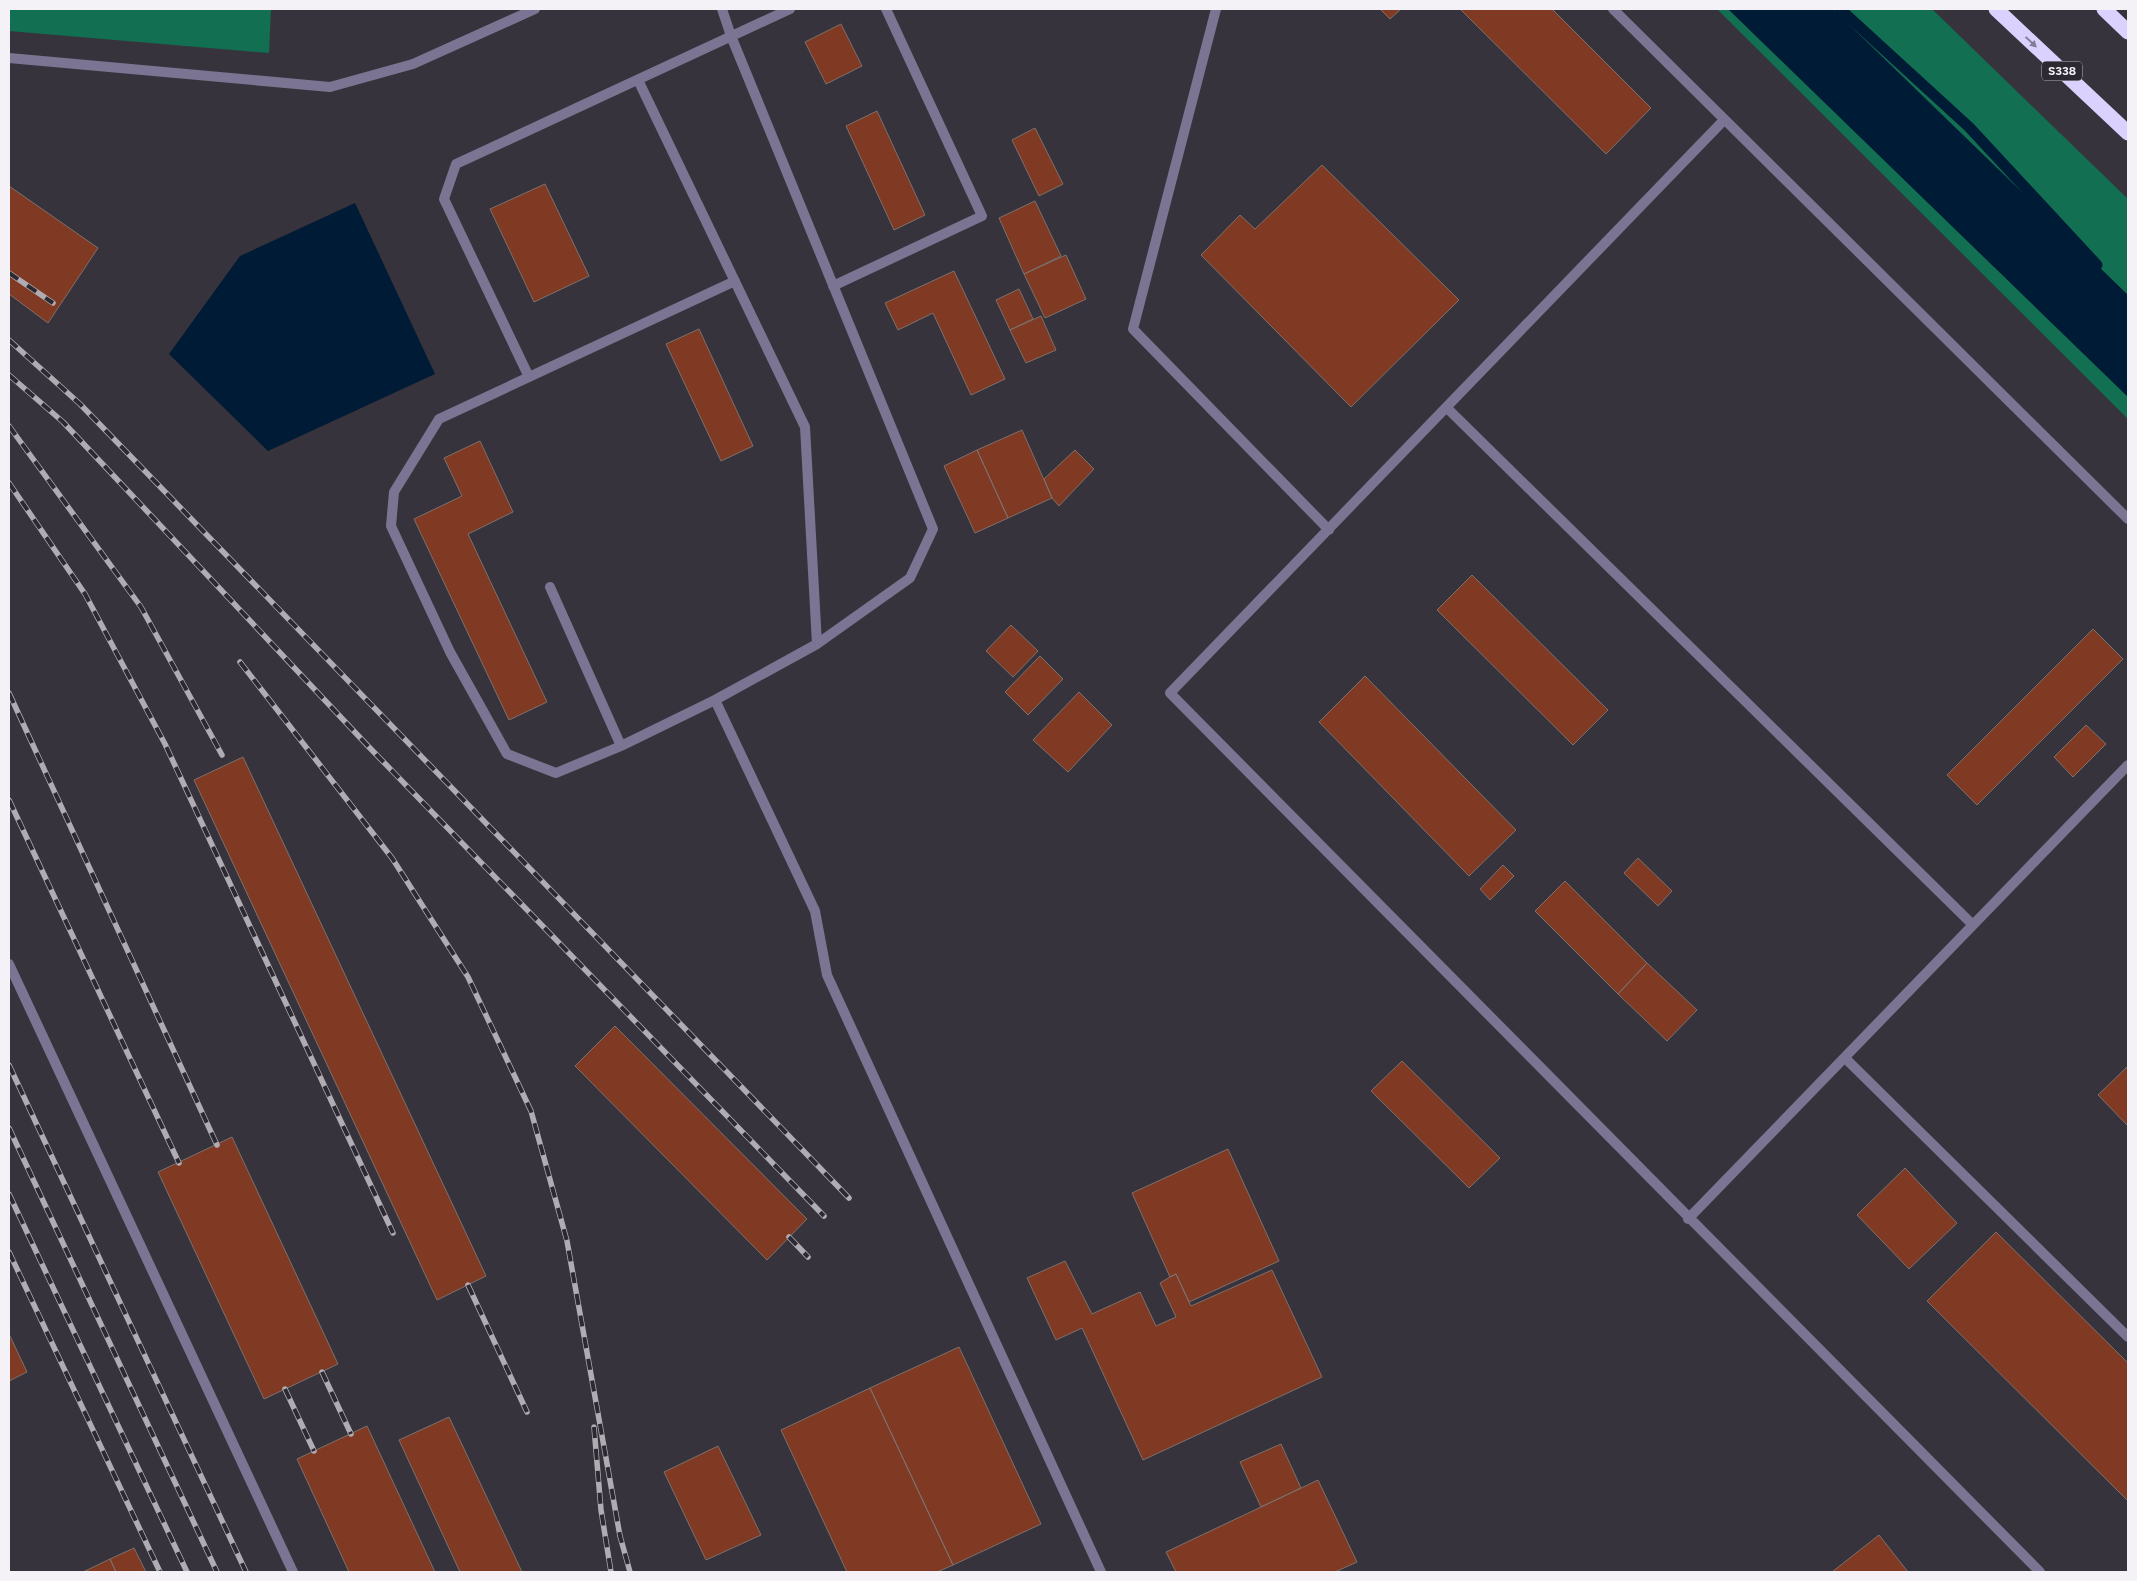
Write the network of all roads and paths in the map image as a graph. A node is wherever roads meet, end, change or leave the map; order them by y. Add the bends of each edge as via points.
1 (536, 9) edge
2 (722, 9) edge
3 (790, 9) edge
4 (886, 9) edge
5 (1216, 9) edge
6 (1613, 9) edge
7 (1996, 9) edge
8 (2104, 9) edge
9 (2128, 32) edge
10 (731, 36) junction
11 (9, 58) edge
12 (638, 80) junction
13 (1724, 120) junction
14 (2128, 133) edge
15 (735, 282) junction
16 (833, 286) junction
17 (530, 377) junction
18 (1447, 408) junction
19 (2128, 519) edge
20 (1329, 530) junction
21 (550, 587) dead end
22 (817, 644) junction
23 (715, 700) junction
24 (621, 746) junction
25 (2128, 765) edge
26 (1973, 925) junction
27 (9, 964) edge
28 (1845, 1058) junction
29 (1688, 1219) junction
30 (2128, 1337) edge
31 (293, 1572) edge
32 (1101, 1572) edge
33 (2040, 1572) edge

1 - 11 lane via 413,64 330,87
2 - 10 lane
3 - 10 lane
4 - 16 lane via 982,216
5 - 20 lane via 1132,329
6 - 13 lane
7 -> 14 highway, S338
8 - 9 highway
10 - 12 lane
10 - 16 lane
12 - 15 lane
12 - 17 lane via 456,164 444,199
13 - 18 lane
13 - 19 lane
15 - 17 lane
15 - 22 lane via 805,427
16 - 22 lane via 933,529 910,578
17 - 24 lane via 439,419 394,492 391,526 450,652 507,754 556,773
18 - 20 lane
18 - 26 lane
20 - 29 lane via 1170,694
21 - 24 lane
22 - 23 lane
23 - 24 lane
23 - 32 lane via 815,911 826,975
25 - 26 lane
26 - 28 lane
27 - 31 lane
28 - 29 lane
28 - 30 lane
29 - 33 lane

